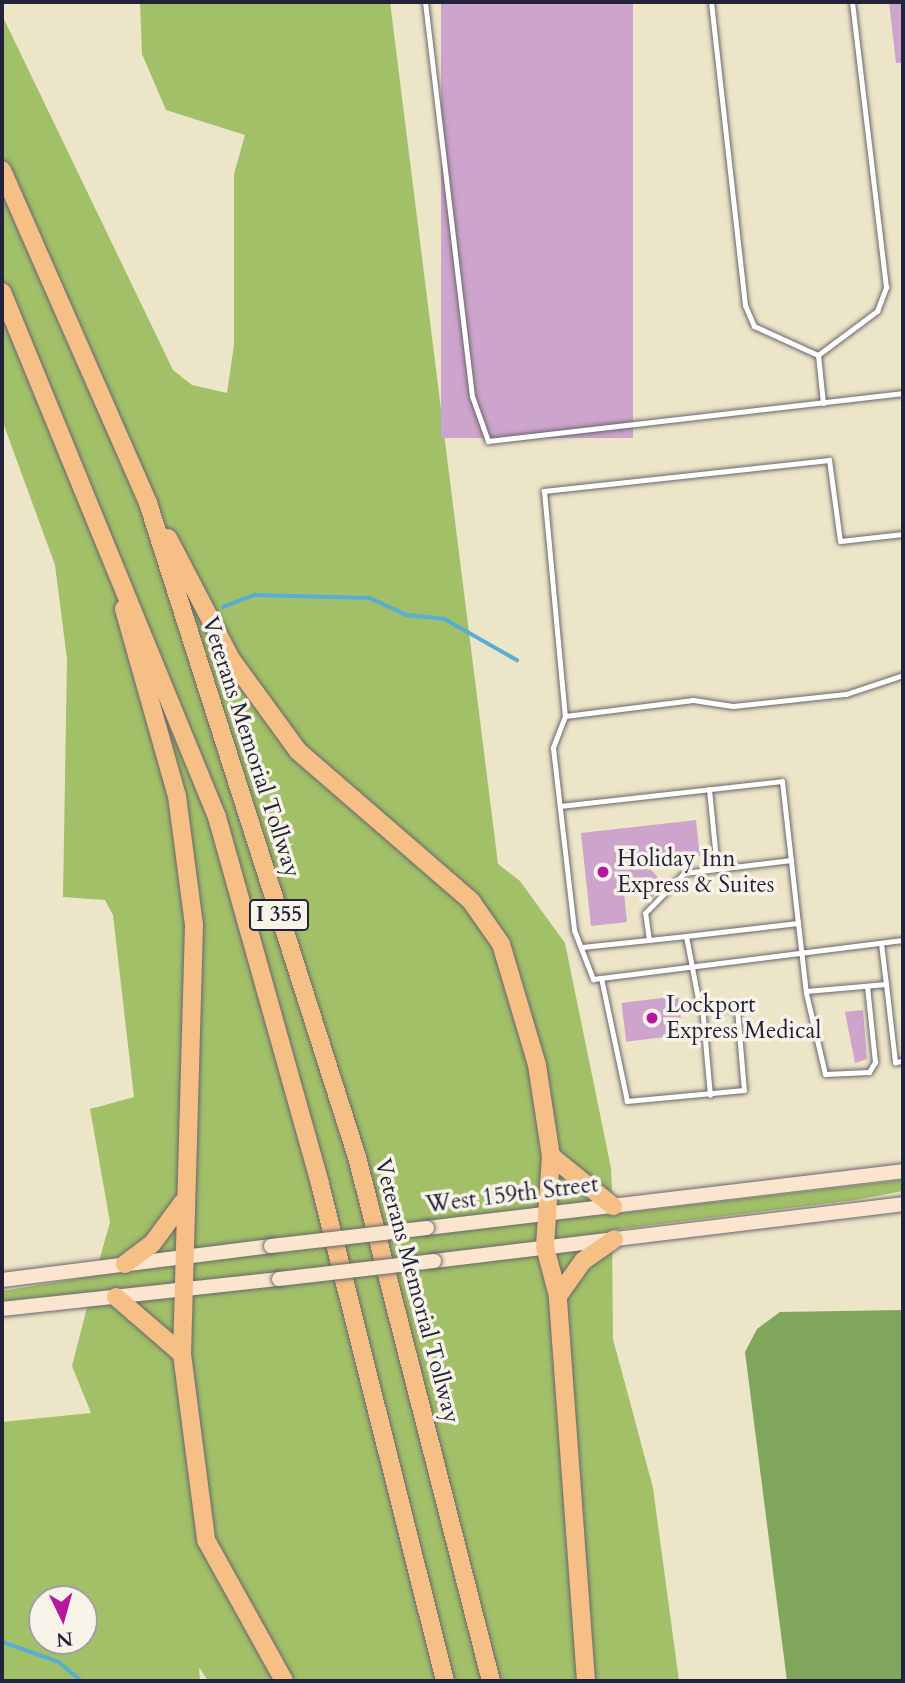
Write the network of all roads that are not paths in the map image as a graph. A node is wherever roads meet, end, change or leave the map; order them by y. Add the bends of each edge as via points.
1 (425, 2) edge
2 (711, 2) edge
3 (852, 2) edge
4 (2, 170) edge
5 (2, 292) edge
6 (818, 355) junction
7 (903, 393) edge
8 (823, 403) junction
9 (136, 476) junction
10 (99, 518) junction
11 (903, 534) edge
12 (903, 675) edge
13 (565, 716) junction
14 (709, 789) junction
15 (560, 806) junction
16 (791, 860) junction
17 (717, 869) junction
18 (798, 923) junction
19 (687, 936) junction
20 (649, 940) junction
21 (903, 940) edge
22 (881, 943) junction
23 (582, 947) junction
24 (801, 953) junction
25 (690, 967) junction
26 (601, 978) junction
27 (886, 984) junction
28 (867, 986) junction
29 (806, 992) junction
30 (702, 1006) junction
31 (903, 1061) edge
32 (710, 1096) junction
33 (551, 1156) junction
34 (903, 1171) edge
35 (183, 1202) junction
36 (903, 1204) edge
37 (613, 1206) junction
38 (548, 1214) junction
39 (614, 1239) junction
40 (545, 1247) junction
41 (188, 1257) junction
42 (125, 1264) junction
43 (2, 1280) edge
44 (183, 1289) junction
45 (558, 1296) junction
46 (116, 1297) junction
47 (2, 1309) edge
48 (182, 1354) junction
49 (284, 1681) edge
50 (445, 1681) edge
51 (491, 1681) edge
52 (586, 1681) edge

1 - 8 lane via 472,396 488,442
2 - 6 lane via 745,306 754,326
3 - 6 lane via 886,287 877,311
4 - 9 highway, Veterans Memorial Tollway / I 355
5 - 10 highway, I 355
6 - 8 lane
7 - 8 lane
9 - 33 highway via 231,659 298,751 471,901 501,944 531,1033
9 - 51 highway, Veterans Memorial Tollway / I 355 via 356,1157
10 - 35 highway via 177,796 194,925
10 - 50 highway, I 355 via 217,817 320,1184
11 - 13 lane via 840,541 829,460 544,491
12 - 13 lane via 846,694 733,706 693,700
13 - 15 lane via 553,748
14 - 15 lane
14 - 16 lane via 782,781
14 - 17 lane
15 - 23 lane
16 - 17 lane
16 - 18 lane
17 - 20 lane via 684,873 645,912
18 - 19 lane
18 - 24 lane
19 - 20 lane
19 - 25 lane
20 - 23 lane
21 - 22 lane
22 - 24 lane
22 - 27 lane
23 - 26 lane via 593,979
24 - 25 lane
24 - 29 lane
25 - 26 lane
25 - 30 lane
26 - 32 lane via 628,1101
27 - 28 lane
27 - 31 lane via 895,1062
28 - 29 lane
28 - 29 lane via 875,1062 869,1072 837,1077 820,1066
30 - 32 lane
30 - 32 lane via 737,1009 746,1082 740,1093
33 - 37 highway
33 - 38 highway
34 - 37 main road, West 159th Street
35 - 41 highway
35 - 42 highway via 152,1244
36 - 39 main road
37 - 38 main road, West 159th Street
38 - 40 highway
38 - 41 main road, West 159th Street, bridge
39 - 40 main road
39 - 45 highway via 583,1261
40 - 44 main road, bridge
40 - 45 highway
41 - 42 main road, West 159th Street
41 - 44 highway
42 - 43 main road, West 159th Street
44 - 46 main road
44 - 48 highway
45 - 52 highway
46 - 47 main road
46 - 48 highway
48 - 49 highway via 206,1540

